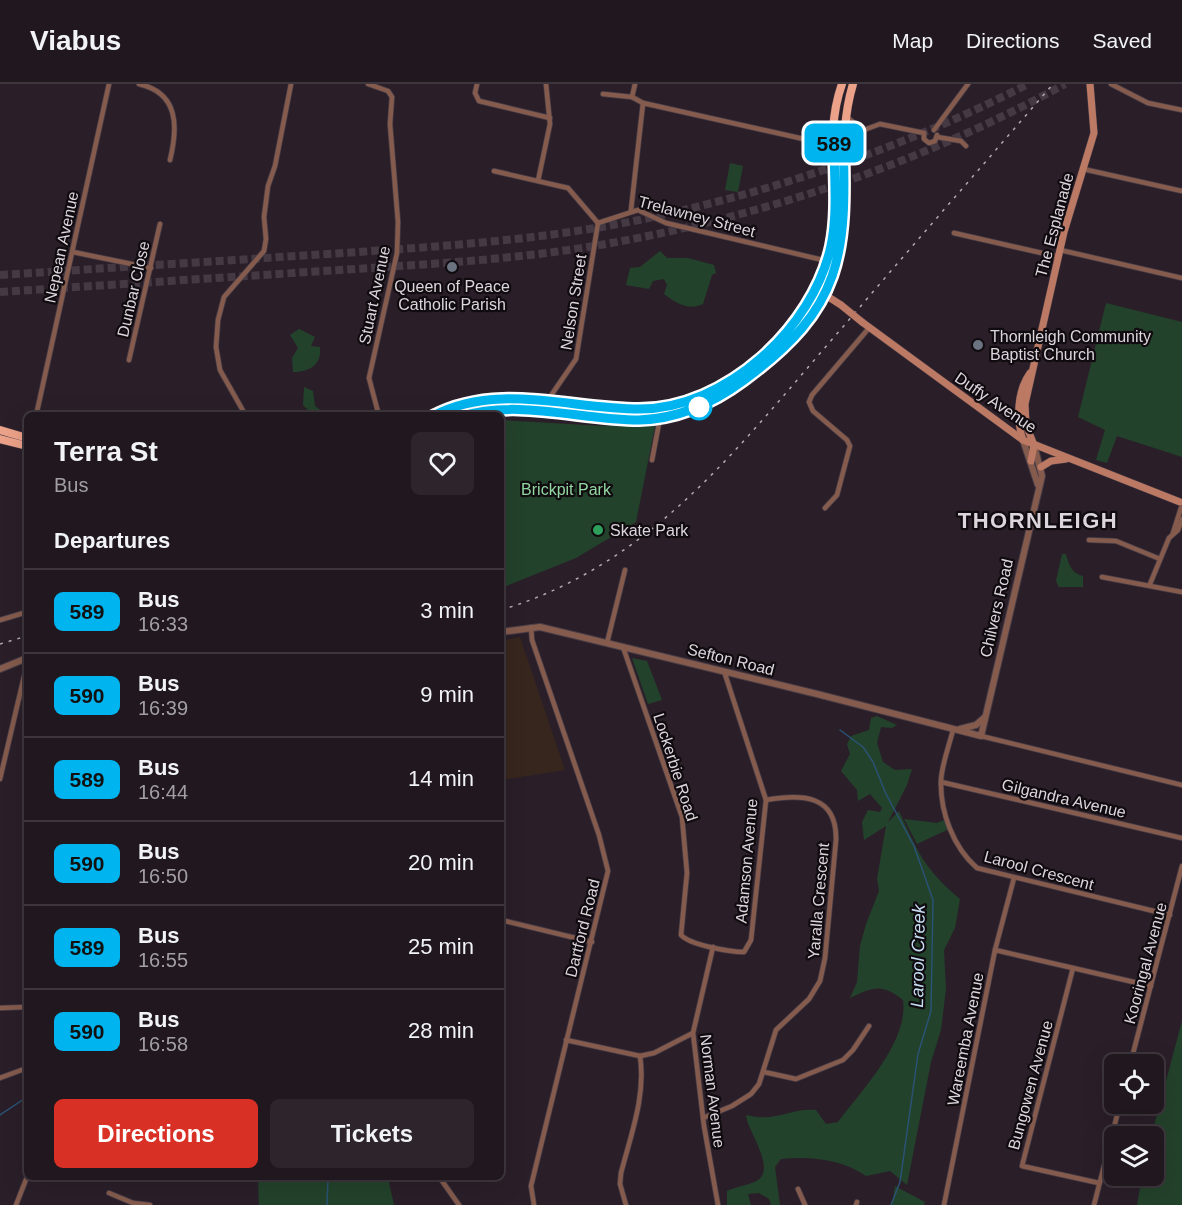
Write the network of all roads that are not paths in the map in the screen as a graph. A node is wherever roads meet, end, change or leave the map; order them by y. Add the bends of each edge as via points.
1 (110, 84) edge
2 (139, 84) edge
3 (291, 84) edge
4 (368, 84) edge
5 (477, 84) edge
6 (546, 84) edge
7 (635, 84) edge
8 (842, 84) edge
9 (853, 84) edge
10 (968, 84) edge
11 (1090, 84) edge
12 (1111, 84) edge
13 (603, 94) dead end
14 (632, 97) junction
15 (643, 103) junction
16 (1182, 110) edge
17 (846, 112) junction
18 (550, 118) junction
19 (861, 129) junction
20 (934, 130) junction
21 (924, 133) junction
22 (937, 137) junction
23 (843, 138) junction
24 (834, 142) junction
25 (966, 146) dead end
26 (170, 160) dead end
27 (1083, 169) junction
28 (494, 171) dead end
29 (538, 181) junction
30 (1182, 190) edge
31 (631, 210) junction
32 (598, 223) junction
33 (160, 224) dead end
34 (954, 233) dead end
35 (73, 252) junction
36 (1060, 253) junction
37 (827, 261) junction
38 (151, 268) junction
39 (1182, 278) edge
40 (816, 290) junction
41 (825, 295) junction
42 (869, 328) junction
43 (129, 360) dead end
44 (1031, 373) junction
45 (549, 402) junction
46 (37, 412) edge
47 (244, 412) edge
48 (378, 412) edge
49 (441, 412) edge
50 (479, 412) edge
51 (548, 413) junction
52 (660, 418) junction
53 (1026, 425) junction
54 (0, 430) edge
55 (24, 437) edge
56 (0, 439) edge
57 (1023, 440) junction
58 (24, 445) edge
59 (1034, 445) junction
60 (1068, 458) junction
61 (652, 460) dead end
62 (1031, 461) junction
63 (1041, 467) junction
64 (1038, 485) junction
65 (1181, 505) edge
66 (825, 508) dead end
67 (1182, 519) edge
68 (1173, 533) junction
69 (1089, 540) dead end
70 (1160, 559) junction
71 (625, 570) dead end
72 (1102, 578) dead end
73 (1150, 584) junction
74 (1182, 592) edge
75 (24, 613) edge
76 (0, 620) edge
77 (531, 627) junction
78 (504, 632) edge
79 (607, 643) junction
80 (623, 647) junction
81 (24, 659) edge
82 (0, 669) edge
83 (724, 671) junction
84 (24, 677) edge
85 (986, 716) junction
86 (953, 730) junction
87 (981, 736) junction
88 (0, 779) edge
89 (941, 782) junction
90 (1182, 785) edge
91 (766, 800) junction
92 (1182, 838) edge
93 (1182, 866) edge
94 (1014, 878) junction
95 (1170, 915) junction
96 (504, 923) edge
97 (592, 942) junction
98 (713, 946) junction
99 (995, 950) junction
100 (1073, 968) junction
101 (1151, 986) junction
102 (24, 1007) edge
103 (0, 1008) edge
104 (869, 1026) dead end
105 (693, 1033) junction
106 (566, 1040) junction
107 (1133, 1054) edge
108 (640, 1056) junction
109 (24, 1069) edge
110 (764, 1072) junction
111 (0, 1078) edge
112 (1117, 1114) edge
113 (703, 1118) junction
114 (26, 1180) edge
115 (441, 1180) edge
116 (1099, 1183) junction
117 (798, 1189) dead end
118 (109, 1193) dead end
119 (133, 1204) edge
120 (16, 1205) edge
121 (150, 1205) edge
122 (459, 1205) edge
123 (534, 1205) edge
124 (626, 1205) edge
125 (718, 1205) edge
126 (805, 1205) edge
127 (944, 1205) edge
128 (1094, 1205) edge

1 - 35 street, Nepean Avenue
2 - 26 street via 158,91 171,109 176,131
3 - 47 street via 268,186 264,251 224,297 218,320 216,347 220,370
4 - 48 street, Stuart Avenue via 390,92 390,141 398,222 397,253 369,378
5 - 18 street via 475,93 479,101
6 - 18 street
7 - 14 street
8 - 24 highway
9 - 17 highway
10 - 20 street
11 - 27 main road, The Esplanade via 1094,129
12 - 16 street via 1148,103
13 - 14 street
14 - 15 street
15 - 24 street via 826,144
15 - 31 street
17 - 19 street via 851,123
17 - 23 highway
18 - 29 street
19 - 21 street via 880,124
19 - 23 street
20 - 21 street
20 - 22 street
21 - 22 street via 929,142
22 - 25 street via 961,141
23 - 24 street
23 - 41 highway via 842,232
24 - 37 highway via 834,231
27 - 30 street
27 - 36 main road, The Esplanade
28 - 29 street
29 - 32 street via 572,190
31 - 32 street, Trelawney Street
31 - 37 street, Trelawney Street via 666,223
32 - 45 street, Nelson Street via 576,359
33 - 38 street, Dunbar Close
34 - 36 street
35 - 38 street
35 - 46 street, Nepean Avenue
36 - 39 street
36 - 44 main road, The Esplanade
37 - 40 highway
38 - 43 street, Dunbar Close
40 - 41 main road, Duffy Avenue
40 - 45 highway via 794,324 769,350 729,381 697,397 639,409
41 - 42 main road, Duffy Avenue, bridge
41 - 52 highway via 796,338 747,378 706,404
42 - 57 main road, Duffy Avenue
42 - 66 street via 810,399 813,411 850,446 837,495
44 - 53 main road, The Esplanade
44 - 57 main road, The Esplanade via 1019,411
45 - 49 highway via 492,399
45 - 51 street, Nelson Street
50 - 51 highway
51 - 52 highway
52 - 61 street
53 - 57 main road
53 - 59 main road, The Esplanade
54 - 55 highway
56 - 58 highway
57 - 59 main road, Duffy Avenue
57 - 62 street, Chilvers Road
59 - 60 main road, Duffy Avenue
59 - 62 main road
59 - 63 street, Chilvers Road
60 - 63 main road
60 - 65 main road, Duffy Avenue
62 - 64 street, Chilvers Road
63 - 64 street, Chilvers Road
64 - 85 street, Chilvers Road
65 - 68 street
67 - 68 street
68 - 70 street
69 - 70 street via 1116,541
70 - 73 street
71 - 79 street
72 - 73 street
73 - 74 street
75 - 76 street
77 - 78 street, Sefton Road
77 - 79 street, Sefton Road
77 - 97 street, Dartford Road via 532,640 607,863 607,883
79 - 80 street, Sefton Road
80 - 83 street, Sefton Road
80 - 98 street, Lockerbie Road via 681,817 687,873 681,935
81 - 82 street
83 - 86 street, Sefton Road
83 - 91 street, Adamson Avenue
84 - 88 street
85 - 86 street via 969,728
85 - 87 street, Chilvers Road
86 - 87 street, Sefton Road
86 - 89 street, Larool Crescent
87 - 90 street, Sefton Road
89 - 92 street, Gilgandra Avenue
89 - 94 street, Larool Crescent via 949,829 970,862 977,868
91 - 98 street, Adamson Avenue via 750,946 741,952
91 - 110 street, Yaralla Crescent via 796,796 824,805 836,829 824,971 809,999 776,1030
93 - 95 street, Kooringal Avenue
94 - 95 street, Larool Crescent
94 - 99 street, Wareemba Avenue
95 - 101 street, Kooringal Avenue
96 - 97 street
97 - 106 street, Dartford Road
98 - 105 street, Norman Avenue
99 - 100 street
99 - 127 street, Wareemba Avenue
100 - 101 street
100 - 116 street, Bungowen Avenue via 1022,1166
101 - 107 street, Kooringal Avenue
102 - 103 street
104 - 110 street via 843,1060 796,1079
105 - 108 street
105 - 113 street, Norman Avenue
106 - 108 street
106 - 123 street, Dartford Road via 531,1186
108 - 124 street via 640,1099 621,1173
109 - 111 street
110 - 113 street, Yaralla Crescent via 751,1094
112 - 116 street
113 - 125 street, Norman Avenue
114 - 120 street
115 - 122 street
116 - 128 street
117 - 126 street
118 - 119 street
119 - 121 street

